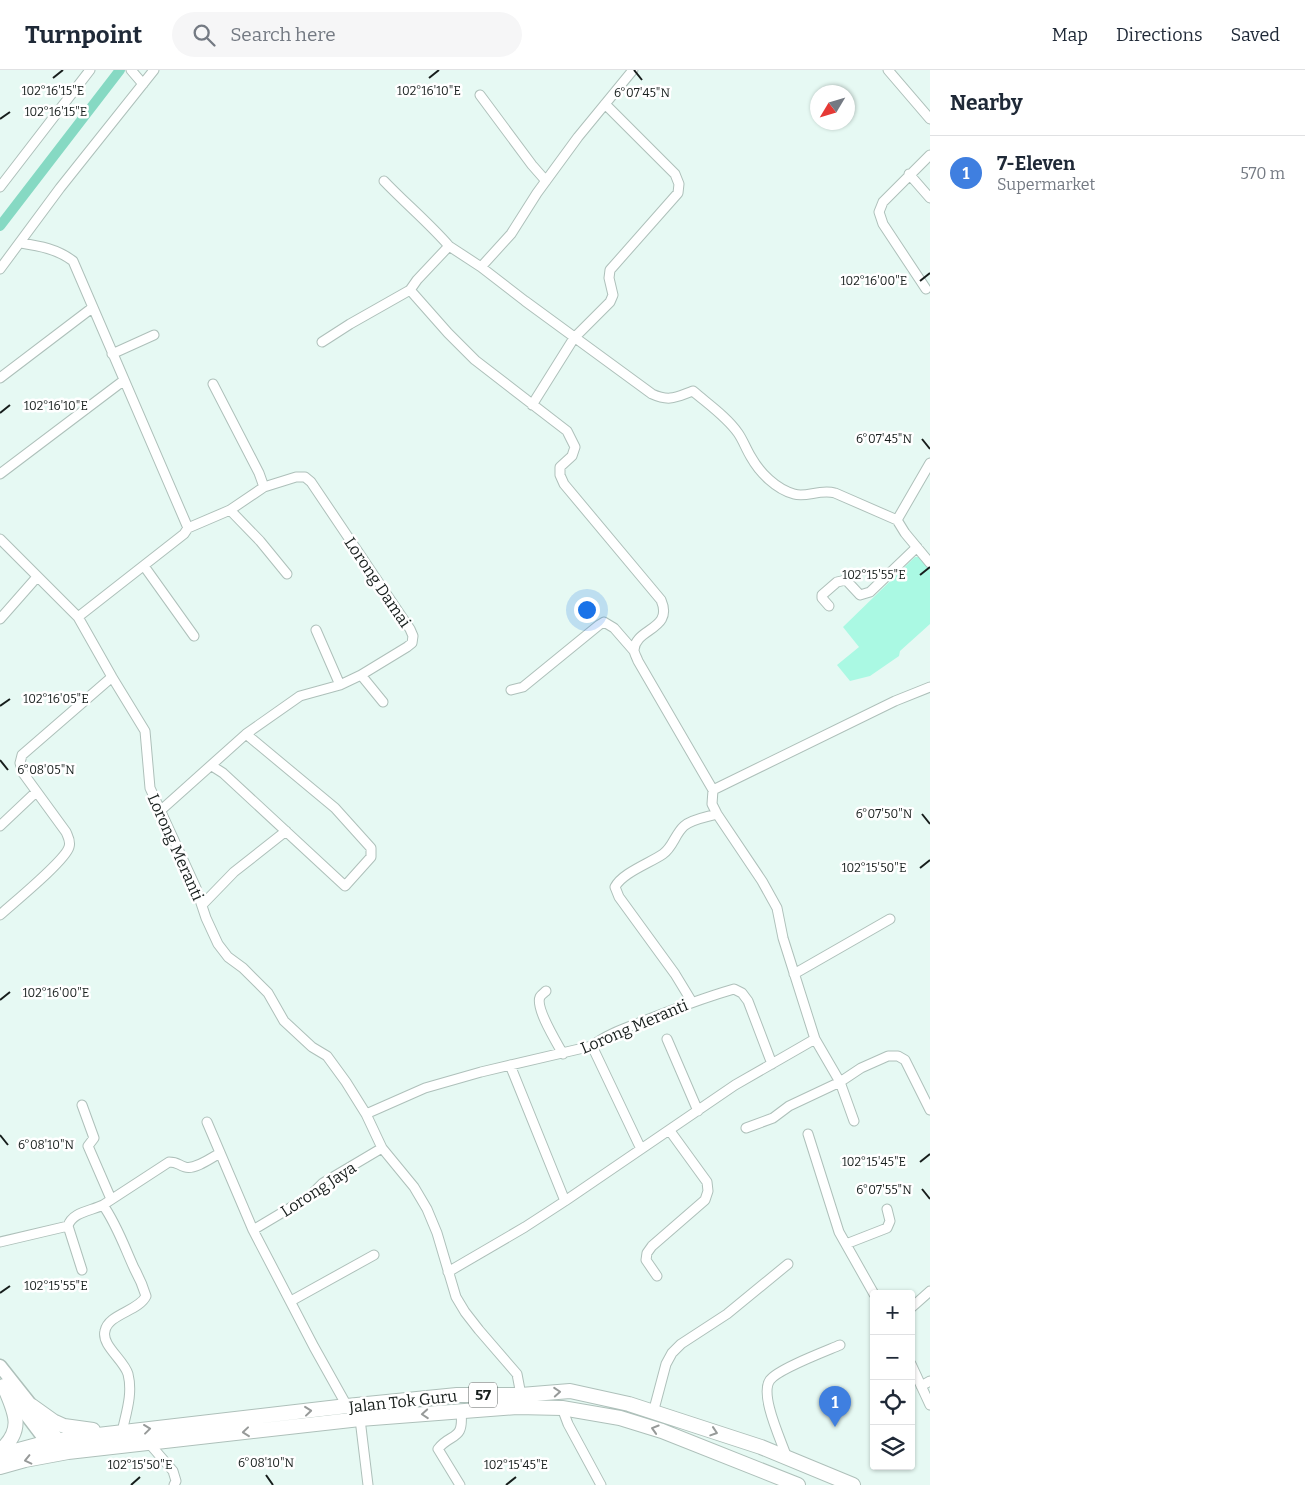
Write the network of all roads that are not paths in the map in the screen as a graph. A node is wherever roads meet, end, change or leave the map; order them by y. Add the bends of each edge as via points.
1 (90, 70) edge
2 (130, 70) edge
3 (154, 70) edge
4 (633, 70) edge
5 (888, 70) edge
6 (141, 82) junction
7 (480, 95) dead end
8 (605, 104) junction
9 (930, 119) edge
10 (930, 154) edge
11 (909, 174) junction
12 (384, 181) dead end
13 (546, 181) junction
14 (0, 187) edge
15 (930, 198) edge
16 (21, 243) junction
17 (449, 246) junction
18 (481, 266) junction
19 (0, 269) edge
20 (926, 289) dead end
21 (410, 290) junction
22 (92, 308) junction
23 (154, 335) dead end
24 (574, 338) junction
25 (322, 342) dead end
26 (112, 354) junction
27 (0, 378) edge
28 (123, 381) junction
29 (213, 384) dead end
30 (532, 405) junction
31 (930, 463) edge
32 (0, 474) edge
33 (264, 487) junction
34 (230, 510) junction
35 (897, 520) junction
36 (188, 528) junction
37 (0, 539) edge
38 (917, 547) junction
39 (930, 562) edge
40 (144, 566) junction
41 (287, 574) dead end
42 (37, 577) junction
43 (829, 606) dead end
44 (78, 617) junction
45 (0, 619) edge
46 (316, 630) dead end
47 (194, 636) dead end
48 (634, 651) junction
49 (362, 675) junction
50 (112, 677) junction
51 (340, 684) junction
52 (930, 687) edge
53 (511, 690) dead end
54 (383, 702) dead end
55 (246, 734) junction
56 (212, 766) junction
57 (713, 790) junction
58 (36, 792) junction
59 (160, 811) junction
60 (717, 814) junction
61 (0, 826) edge
62 (286, 831) junction
63 (202, 905) junction
64 (0, 916) edge
65 (890, 919) dead end
66 (794, 974) junction
67 (546, 991) dead end
68 (692, 1002) junction
69 (667, 1038) dead end
70 (815, 1039) junction
71 (592, 1046) junction
72 (563, 1054) junction
73 (772, 1064) junction
74 (510, 1066) junction
75 (840, 1082) junction
76 (82, 1105) dead end
77 (930, 1110) edge
78 (698, 1111) junction
79 (366, 1114) junction
80 (854, 1121) dead end
81 (207, 1122) dead end
82 (746, 1128) dead end
83 (670, 1131) junction
84 (808, 1134) dead end
85 (382, 1148) junction
86 (641, 1150) junction
87 (220, 1154) junction
88 (111, 1199) junction
89 (565, 1201) junction
90 (103, 1205) junction
91 (887, 1209) dead end
92 (68, 1226) junction
93 (253, 1230) junction
94 (0, 1242) edge
95 (846, 1244) junction
96 (374, 1255) dead end
97 (788, 1264) dead end
98 (82, 1270) dead end
99 (448, 1272) junction
100 (657, 1276) dead end
101 (872, 1290) edge
102 (930, 1291) edge
103 (291, 1302) junction
104 (915, 1304) edge
105 (840, 1345) dead end
106 (0, 1366) edge
107 (915, 1373) edge
108 (930, 1381) edge
109 (2, 1384) edge
110 (921, 1386) junction
111 (521, 1395) junction
112 (930, 1405) edge
113 (32, 1406) junction
114 (347, 1406) junction
115 (562, 1408) junction
116 (461, 1412) junction
117 (653, 1412) junction
118 (360, 1419) junction
119 (122, 1432) junction
120 (98, 1435) junction
121 (148, 1442) junction
122 (58, 1447) junction
123 (0, 1450) edge
124 (0, 1455) edge
125 (787, 1458) junction
126 (0, 1467) edge
127 (821, 1479) edge
128 (174, 1485) edge
129 (368, 1485) edge
130 (460, 1485) edge
131 (601, 1485) edge
132 (798, 1485) edge
133 (853, 1485) edge

1 - 14 street
2 - 6 street
3 - 6 street
4 - 8 street
5 - 9 street
6 - 16 street
7 - 13 street
8 - 13 street
8 - 24 street via 675,174 678,193 610,270 613,295 610,302
10 - 11 street
11 - 15 street
11 - 20 street via 883,202 879,212 883,224
12 - 17 street
13 - 18 street via 510,234
16 - 19 street
16 - 22 street via 51,248 73,261
17 - 18 street
17 - 21 street
18 - 24 street
21 - 25 street
21 - 30 street via 475,360
22 - 26 street
22 - 27 street
23 - 26 street
24 - 30 street
24 - 35 street via 662,399 693,391 732,425 752,460 780,489 796,495 835,493
26 - 28 street
28 - 32 street
28 - 36 street
29 - 33 street
30 - 48 street via 567,431 572,439 575,447 572,456 560,467 564,484 665,607 660,622 642,637
31 - 35 street
33 - 34 street, Lorong Damai
33 - 49 street, Lorong Damai via 296,477 305,477 311,482 410,629 412,644
34 - 36 street, Lorong Damai
34 - 41 street
35 - 38 street
36 - 40 street, Lorong Damai
37 - 42 street, Lorong Meranti
38 - 39 street
38 - 43 street via 870,592 860,595 846,580 837,582 822,595
40 - 44 street, Lorong Damai
40 - 47 street
42 - 44 street, Lorong Meranti
42 - 45 street
44 - 50 street, Lorong Meranti
46 - 51 street
48 - 53 street via 614,628 604,622 523,687
48 - 57 street via 644,674
49 - 51 street, Lorong Damai
49 - 54 street
50 - 58 street via 22,755 23,773
50 - 59 street, Lorong Meranti via 146,731 150,788
51 - 55 street, Lorong Damai via 300,696
52 - 57 street
55 - 56 street, Lorong Damai
55 - 62 street via 335,808 371,848 371,857 345,886
56 - 59 street, Lorong Damai
56 - 62 street via 224,773
57 - 60 street via 712,804
58 - 61 street
58 - 64 street via 66,832 69,846 56,864
59 - 63 street, Lorong Meranti
60 - 66 street via 777,908
60 - 68 street via 684,826 664,853 620,880 615,888
62 - 63 street via 234,872
63 - 79 street, Lorong Meranti via 218,944 228,957 268,993 284,1022 297,1035 327,1056
65 - 66 street
66 - 70 street
67 - 72 street via 539,1002 542,1015
68 - 71 street, Lorong Meranti via 620,1030
68 - 73 street, Lorong Meranti via 734,989 742,993
69 - 78 street
70 - 73 street
70 - 75 street
71 - 72 street, Lorong Meranti
71 - 86 street
72 - 74 street, Lorong Meranti
73 - 78 street
74 - 79 street, Lorong Meranti via 425,1088
74 - 89 street
75 - 77 street via 861,1068 888,1056 898,1056 904,1060
75 - 80 street
75 - 82 street via 789,1106 768,1121
76 - 88 street via 94,1138 88,1146
78 - 83 street
79 - 85 street, Lorong Meranti
81 - 87 street
83 - 86 street
83 - 100 street via 707,1182 708,1191 705,1200 647,1253 646,1260
84 - 95 street via 839,1232
85 - 93 street, Lorong Jaya
85 - 99 street, Lorong Meranti via 414,1187 427,1209
86 - 89 street
87 - 88 street via 192,1167 169,1162
87 - 93 street
88 - 90 street
89 - 99 street
90 - 92 street via 73,1217
90 - 119 street via 126,1245 146,1296 107,1325 104,1332 106,1342 127,1371 130,1384
91 - 95 street via 890,1221 887,1228
92 - 94 street
92 - 98 street
93 - 103 street
95 - 101 street
96 - 103 street
97 - 117 street via 727,1314 672,1353
99 - 111 street, Lorong Meranti via 465,1312 517,1374
102 - 104 street
103 - 114 street
105 - 125 street via 770,1380 767,1401
106 - 113 main road
107 - 110 street
108 - 110 street
109 - 122 main road
109 - 123 main road via 14,1412 16,1432
110 - 112 street
111 - 114 main road, Jalan Tok Guru / 57 via 458,1395
111 -> 117 main road, Jalan Tok Guru / 57 via 570,1391
113 - 120 main road via 64,1426 92,1430
113 - 122 main road
119 -> 114 main road, Jalan Tok Guru / 57
115 - 116 main road, Jalan Tok Guru / 57 via 517,1407
115 - 131 street
132 -> 115 main road, Jalan Tok Guru / 57 via 662,1431 620,1418
116 -> 118 main road, Jalan Tok Guru / 57
116 - 130 street via 460,1431 438,1449
117 -> 125 main road, Jalan Tok Guru / 57
118 -> 121 main road, Jalan Tok Guru / 57
118 - 129 street
119 - 120 main road, Jalan Tok Guru / 57
120 - 122 main road, Jalan Tok Guru / 57
121 - 122 main road, Jalan Tok Guru / 57
121 - 128 street via 173,1471
122 - 124 main road, Jalan Tok Guru / 57
122 -> 126 main road, Jalan Tok Guru / 57
125 - 127 main road, Jalan Tok Guru / 57
127 - 133 main road, Jalan Tok Guru / 57

